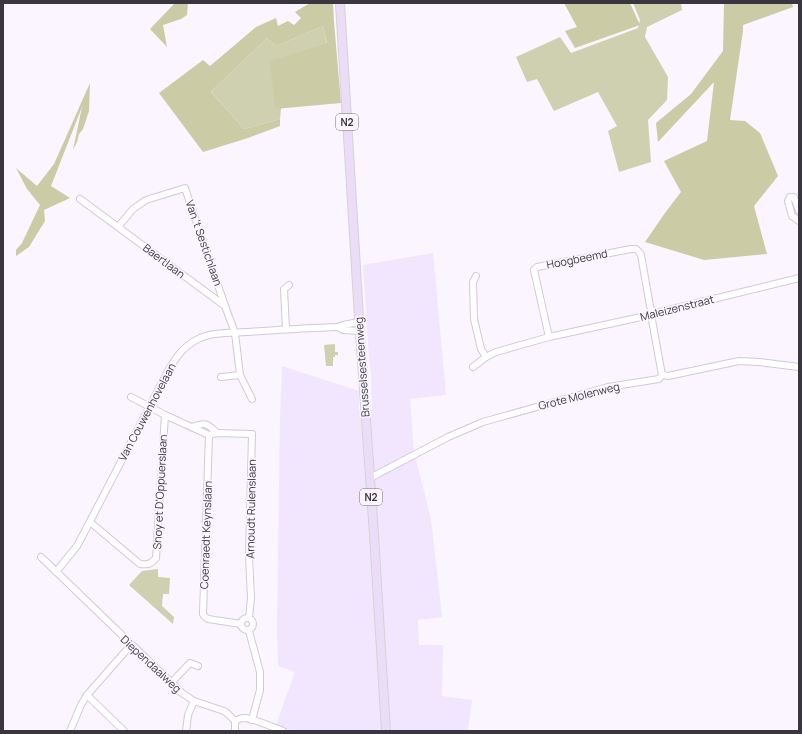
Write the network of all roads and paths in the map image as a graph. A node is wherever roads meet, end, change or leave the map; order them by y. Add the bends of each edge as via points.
1 (340, 3) edge
2 (80, 198) dead end
3 (799, 211) edge
4 (799, 221) edge
5 (118, 227) junction
6 (476, 276) dead end
7 (799, 278) edge
8 (289, 285) dead end
9 (225, 306) junction
10 (651, 316) junction
11 (359, 322) junction
12 (338, 327) junction
13 (286, 329) junction
14 (360, 331) junction
15 (235, 333) junction
16 (548, 337) junction
17 (486, 357) junction
18 (473, 367) dead end
19 (799, 367) edge
20 (240, 375) junction
21 (662, 375) junction
22 (221, 377) dead end
23 (131, 397) dead end
24 (252, 399) dead end
25 (149, 406) junction
26 (165, 415) junction
27 (192, 427) junction
28 (217, 433) junction
29 (209, 435) junction
30 (370, 478) junction
31 (90, 522) junction
32 (41, 557) dead end
33 (56, 572) junction
34 (249, 618) junction
35 (241, 624) junction
36 (249, 631) junction
37 (131, 645) junction
38 (198, 666) dead end
39 (171, 683) junction
40 (87, 695) junction
41 (194, 702) junction
42 (252, 720) junction
43 (235, 721) junction
44 (70, 731) edge
45 (124, 731) edge
46 (186, 731) edge
47 (235, 731) edge
48 (283, 731) edge
49 (386, 731) edge

1 - 11 main road, Brusselsesteenweg / N2
2 - 5 street, Baertlaan
3 - 4 street via 794,197 790,197 788,201 792,216
5 - 9 street, Baertlaan
5 - 9 street, Van 't Sestichlaan via 133,209 146,200 185,188
6 - 17 street via 473,282 474,319 481,349
7 - 10 street, Maleizenstraat via 656,312
8 - 13 street via 284,289
9 - 15 street
10 - 16 street, Maleizenstraat
10 - 16 street, Hoogbeemd via 640,255 636,249 537,267 534,270
10 - 21 street
11 - 12 street, Van Couwenhovelaan
11 - 14 main road, Brusselsesteenweg / N2
12 - 13 street, Van Couwenhovelaan
12 - 14 street, Van Couwenhovelaan
13 - 15 street, Van Couwenhovelaan
14 - 30 main road, Brusselsesteenweg / N2
15 - 20 street
15 - 25 street, Van Couwenhovelaan via 213,334 189,344 178,354
16 - 17 street, Maleizenstraat
17 - 18 street, Maleizenstraat
19 - 21 street, Grote Molenweg via 739,361 668,376
20 - 22 street
20 - 24 street
21 - 30 street, Grote Molenweg via 659,379 608,388 483,422 448,437
23 - 25 street, Snoy et D'Oppuerslaan
25 - 26 street, Snoy et D'Oppuerslaan
25 - 31 street, Van Couwenhovelaan
26 - 27 street, Snoy et D'Oppuerslaan
26 - 31 street, Snoy et D'Oppuerslaan via 156,558 151,564 140,564
27 - 28 street, Arnoudt Rulenslaan via 205,424
27 - 29 street
28 - 29 street, Arnoudt Rulenslaan
28 - 34 street, Arnoudt Rulenslaan via 252,434
29 - 35 street, Coenraedt Keynslaan via 203,614 208,618
30 - 49 main road, Brusselsesteenweg / N2
31 - 33 street, Van Couwenhovelaan via 77,546
32 - 33 street, Diependaalweg
33 - 37 street, Diependaalweg
34 - 35 street via 244,619
34 - 36 street, Arnoudt Rulenslaan via 254,624
35 - 36 street via 243,629
36 - 42 street, Arnoudt Rulenslaan via 260,672 260,690
37 - 39 street, Diependaalweg
37 - 40 street
38 - 39 street via 190,663
39 - 41 street, Diependaalweg
40 - 44 street
40 - 45 street
41 - 43 street, Diependaalweg via 224,711
41 - 46 street via 188,715
42 - 43 street via 245,718
42 - 48 street
43 - 47 street

